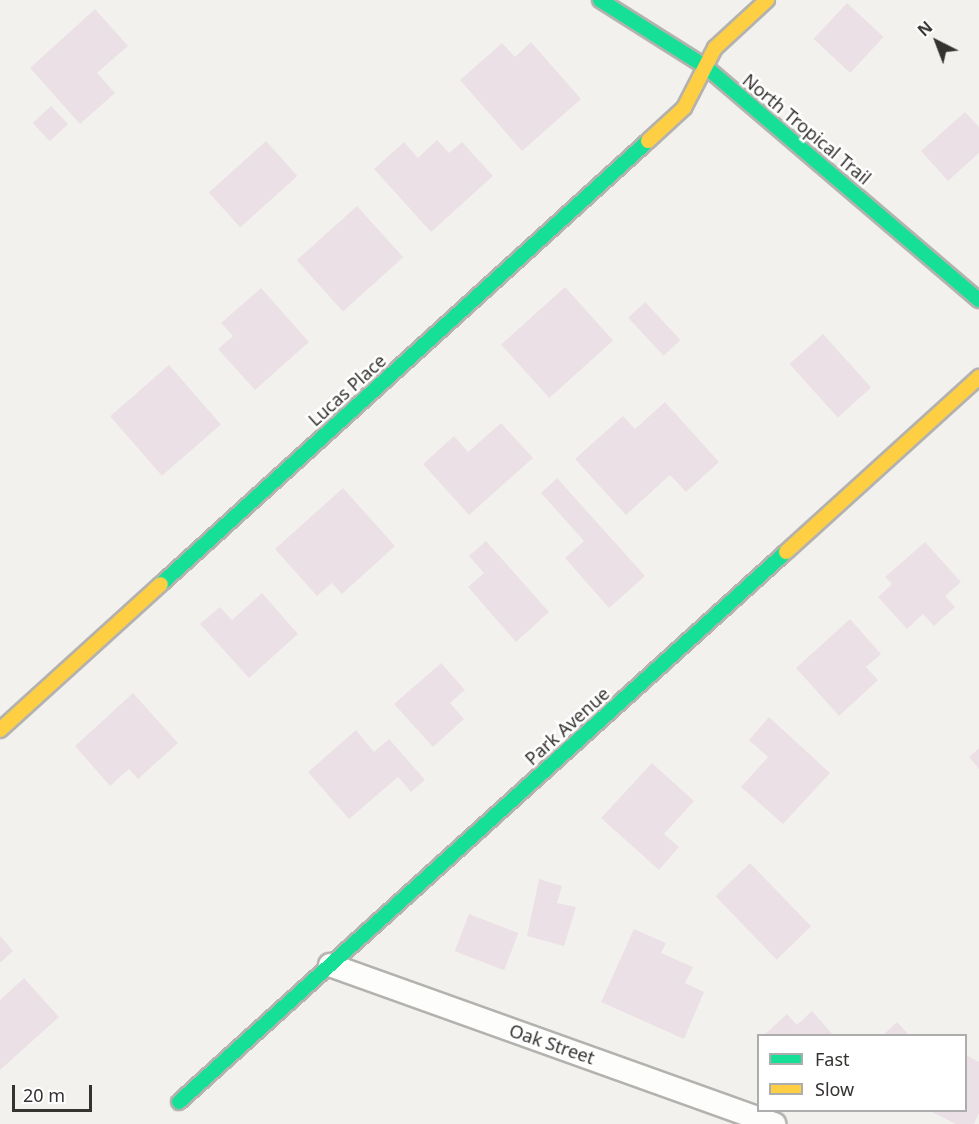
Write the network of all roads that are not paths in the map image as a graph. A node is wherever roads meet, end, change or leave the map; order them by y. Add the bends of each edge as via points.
1 (600, 0) edge
2 (767, 0) edge
3 (706, 67) junction
4 (979, 300) edge
5 (979, 377) edge
6 (0, 730) edge
7 (330, 966) junction
8 (180, 1102) dead end
9 (774, 1124) edge

1 - 3 street, North Tropical Trail
2 - 3 street, Lucas Place via 715,48
3 - 4 street, North Tropical Trail
3 - 6 street, Lucas Place via 684,108
5 - 7 street, Park Avenue
7 - 8 street, Park Avenue
7 - 9 street, Oak Street

